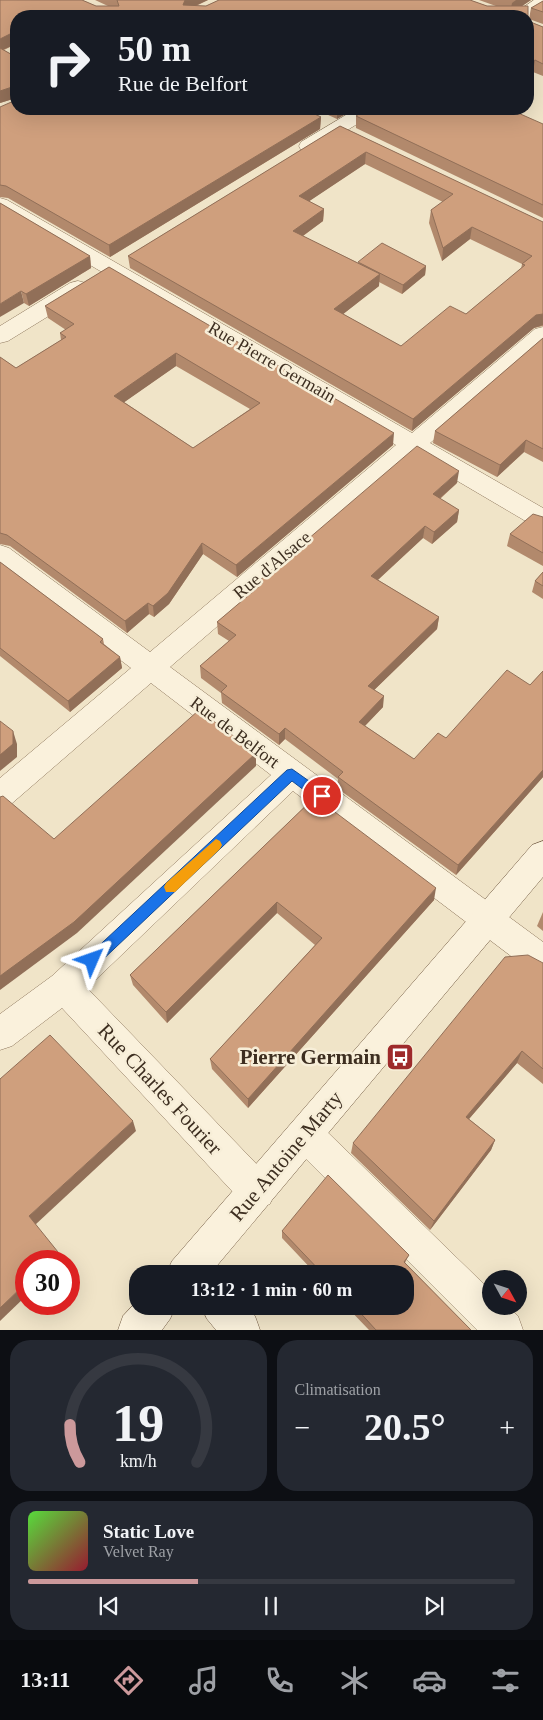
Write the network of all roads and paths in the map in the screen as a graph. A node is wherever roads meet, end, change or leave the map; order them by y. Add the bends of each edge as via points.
1 (543, 2) edge
2 (529, 10) edge
3 (360, 115) edge
4 (295, 154) edge
5 (0, 204) edge
6 (119, 263) junction
7 (543, 334) edge
8 (0, 336) edge
9 (414, 444) junction
10 (543, 520) edge
11 (0, 555) edge
12 (151, 668) junction
13 (292, 774) junction
14 (0, 796) edge
15 (543, 855) edge
16 (486, 920) junction
17 (543, 961) edge
18 (64, 987) junction
19 (0, 1034) edge
20 (304, 1134) junction
21 (257, 1191) junction
22 (195, 1265) edge
23 (150, 1315) edge
24 (228, 1315) edge
25 (137, 1330) edge
26 (241, 1330) edge
27 (504, 1330) edge

1 - 2 street
3 - 4 street
5 - 6 street, Rue Pierre Germain
6 - 8 street
6 - 9 street, Rue Pierre Germain
7 - 9 street, Rue d'Alsace
9 - 10 street, Rue Pierre Germain
9 - 12 street, Rue d'Alsace
11 - 12 street, Rue de Belfort
12 - 13 street, Rue de Belfort
12 - 14 street, Rue d'Alsace
13 - 16 street, Rue de Belfort
13 - 18 street
15 - 16 street, Rue Antoine Marty
16 - 17 street, Rue de Belfort
16 - 20 street, Rue Antoine Marty
18 - 19 street
18 - 21 street, Rue Charles Fourier
20 - 21 street, Rue Antoine Marty
20 - 27 street
21 - 22 street, Rue Antoine Marty
23 - 25 street
24 - 26 street

